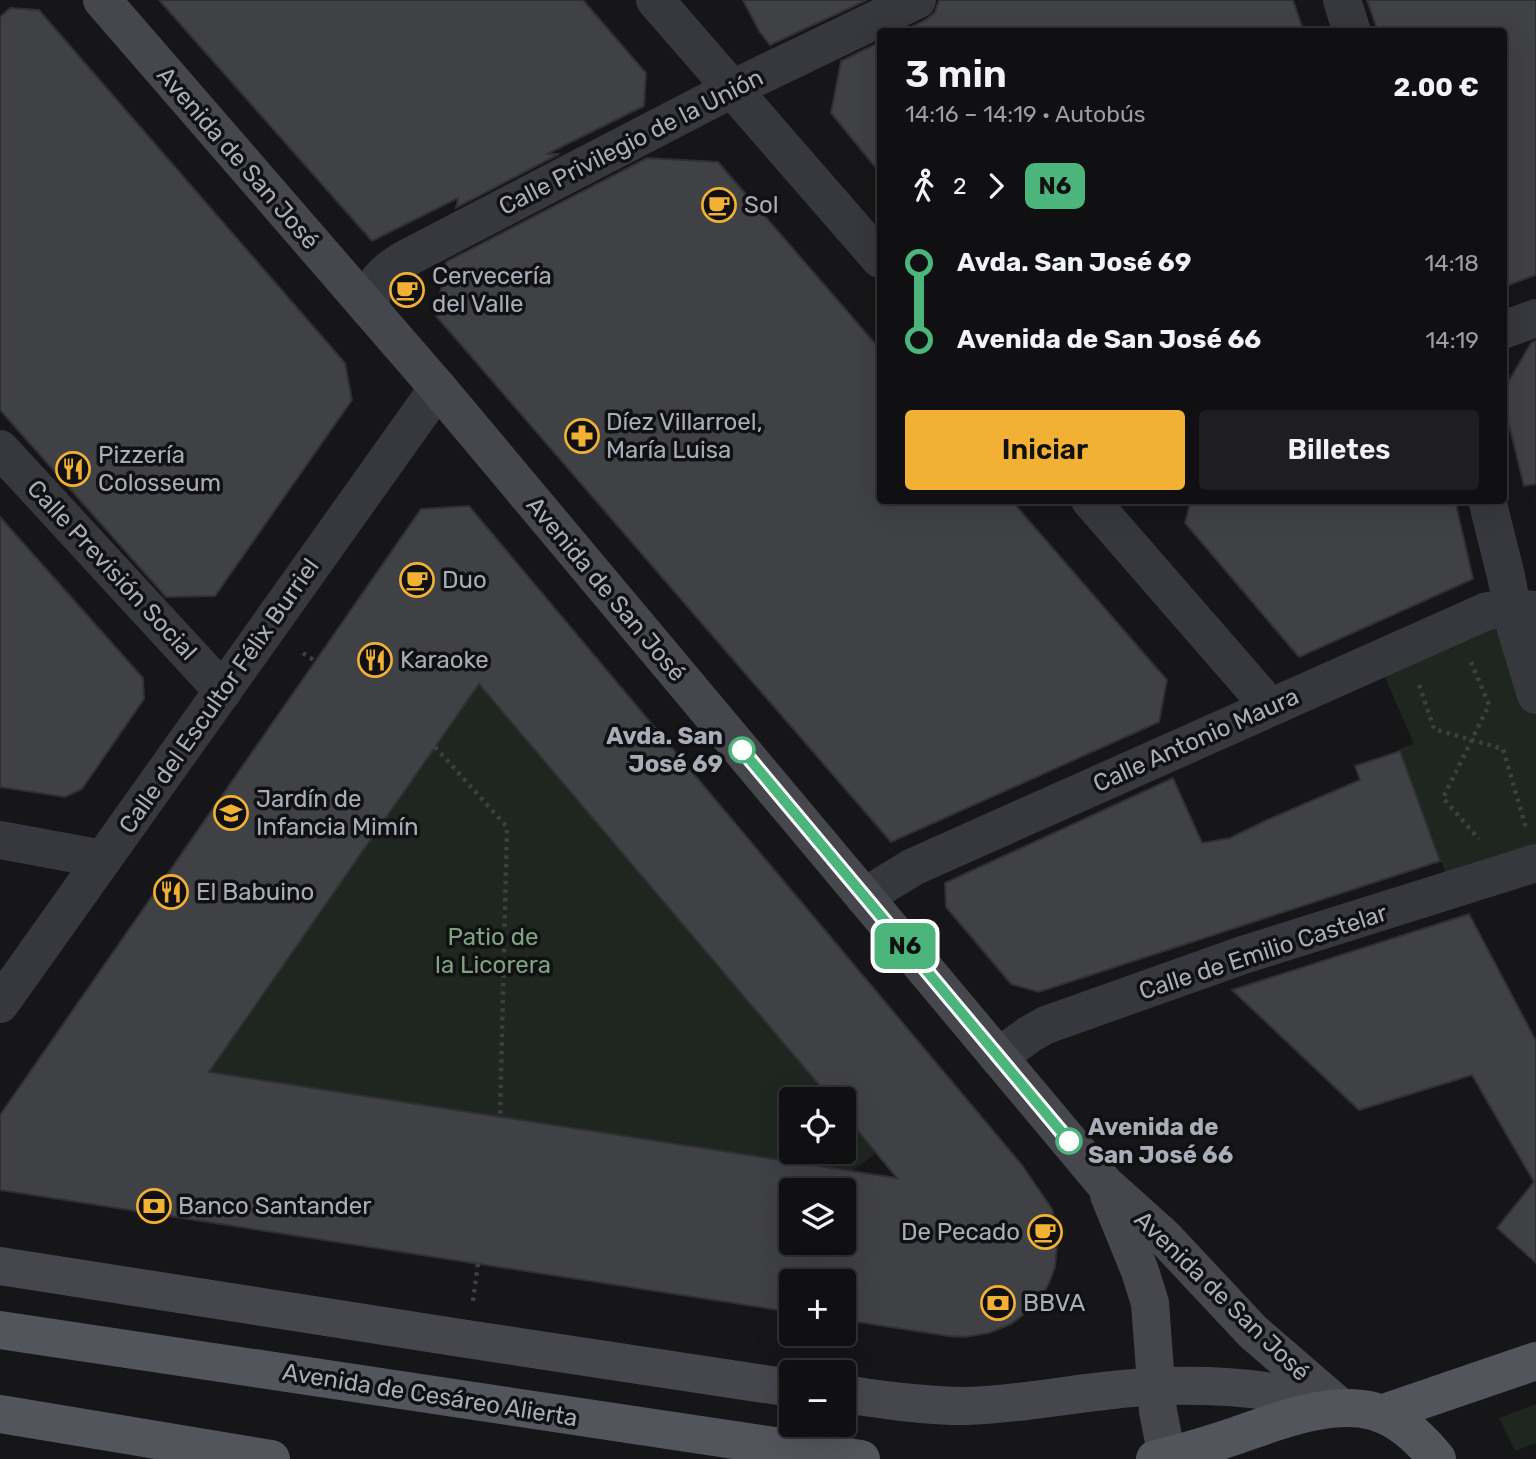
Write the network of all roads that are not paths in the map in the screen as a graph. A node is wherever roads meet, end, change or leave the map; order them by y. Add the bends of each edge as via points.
1 (102, 0) edge
2 (655, 0) edge
3 (917, 0) edge
4 (1342, 0) edge
5 (1351, 28) edge
6 (732, 89) junction
7 (877, 256) edge
8 (370, 310) junction
9 (1536, 318) edge
10 (1507, 329) edge
11 (438, 387) junction
12 (0, 449) edge
13 (1093, 504) edge
14 (1489, 504) edge
15 (1524, 609) edge
16 (223, 691) junction
17 (1536, 695) edge
18 (1270, 708) junction
19 (0, 840) edge
20 (103, 859) junction
21 (1529, 861) edge
22 (864, 897) junction
23 (0, 1004) edge
24 (998, 1057) junction
25 (1104, 1183) junction
26 (0, 1266) edge
27 (0, 1330) edge
28 (1536, 1362) edge
29 (779, 1386) edge
30 (1155, 1386) junction
31 (856, 1396) edge
32 (1341, 1408) junction
33 (0, 1414) edge
34 (1381, 1414) junction
35 (1163, 1458) edge
36 (271, 1459) edge
37 (861, 1459) edge
38 (1437, 1459) edge

1 - 8 main road, Avenida de San José
2 - 6 street
3 - 6 street, Calle Privilegio de la Unión
4 - 5 street
6 - 7 street
6 - 8 street, Calle Privilegio de la Unión via 405,259 377,281
8 - 11 main road, Avenida de San José
9 - 10 street
11 - 16 street, Calle del Escultor Félix Burriel
11 - 22 main road, Avenida de San José
12 - 16 street, Calle Previsión Social
13 - 18 street
14 - 15 street
15 - 17 street via 1516,629
15 - 18 street, Calle Antonio Maura via 1486,611
16 - 20 street, Calle del Escultor Félix Burriel
18 - 22 street, Calle Antonio Maura via 913,867
19 - 20 street
20 - 23 street, Calle del Escultor Félix Burriel
21 - 24 street, Calle de Emilio Castelar via 1046,1025
22 - 24 main road, Avenida de San José
24 - 25 main road, Avenida de San José
25 - 30 main road, Avenida de San José via 1150,1303
25 - 32 main road, Avenida de San José via 1164,1237 1258,1336
26 - 29 main road
27 - 37 main road, Avenida de Cesáreo Alierta
28 - 34 main road
30 - 31 main road via 966,1406
30 - 32 main road via 1278,1392
30 - 35 main road, Avenida de San José
32 - 34 main road
32 - 35 main road via 1272,1423
33 - 36 main road
34 - 38 main road via 1404,1426

